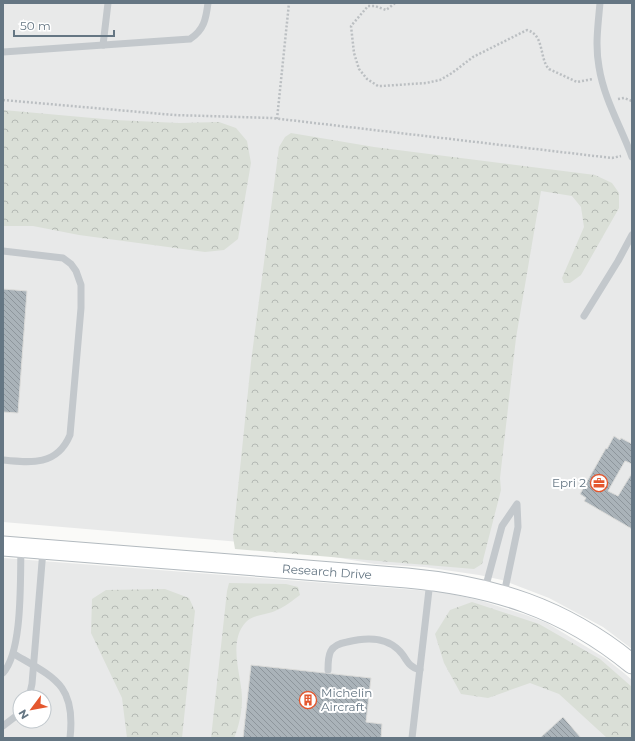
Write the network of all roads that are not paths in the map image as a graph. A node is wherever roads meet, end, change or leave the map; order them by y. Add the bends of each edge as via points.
1 (108, 3) edge
2 (208, 3) edge
3 (600, 3) edge
4 (103, 45) junction
5 (3, 52) edge
6 (632, 157) edge
7 (632, 235) edge
8 (3, 251) edge
9 (584, 316) dead end
10 (3, 460) edge
11 (12, 547) edge
12 (43, 550) junction
13 (430, 580) junction
14 (485, 589) junction
15 (504, 594) junction
16 (14, 654) junction
17 (632, 664) edge
18 (33, 665) junction
19 (328, 670) dead end
20 (420, 670) junction
21 (3, 673) edge
22 (30, 689) edge
23 (12, 720) edge
24 (3, 726) edge
25 (70, 738) edge
26 (412, 738) edge

1 - 4 lane
2 - 4 lane via 204,24 190,39
3 - 6 lane via 596,40 599,69 606,96
4 - 5 lane
7 - 9 lane
8 - 10 lane via 63,258 76,271 81,285 71,427 67,442 53,456 43,461
11 - 12 street, Research Drive
11 - 16 lane via 17,636
12 - 13 street, Research Drive
12 - 18 lane
13 - 14 street, Research Drive
13 - 20 lane
14 - 15 street, Research Drive
14 - 15 lane via 502,526 517,504 518,526
15 - 17 street, Research Drive via 576,624
16 - 18 lane
16 - 21 lane
18 - 22 lane
18 - 25 lane via 54,679 66,693 72,713
19 - 20 lane via 331,648 340,643 366,638 386,642 395,648 410,666
20 - 26 lane
23 - 24 lane

